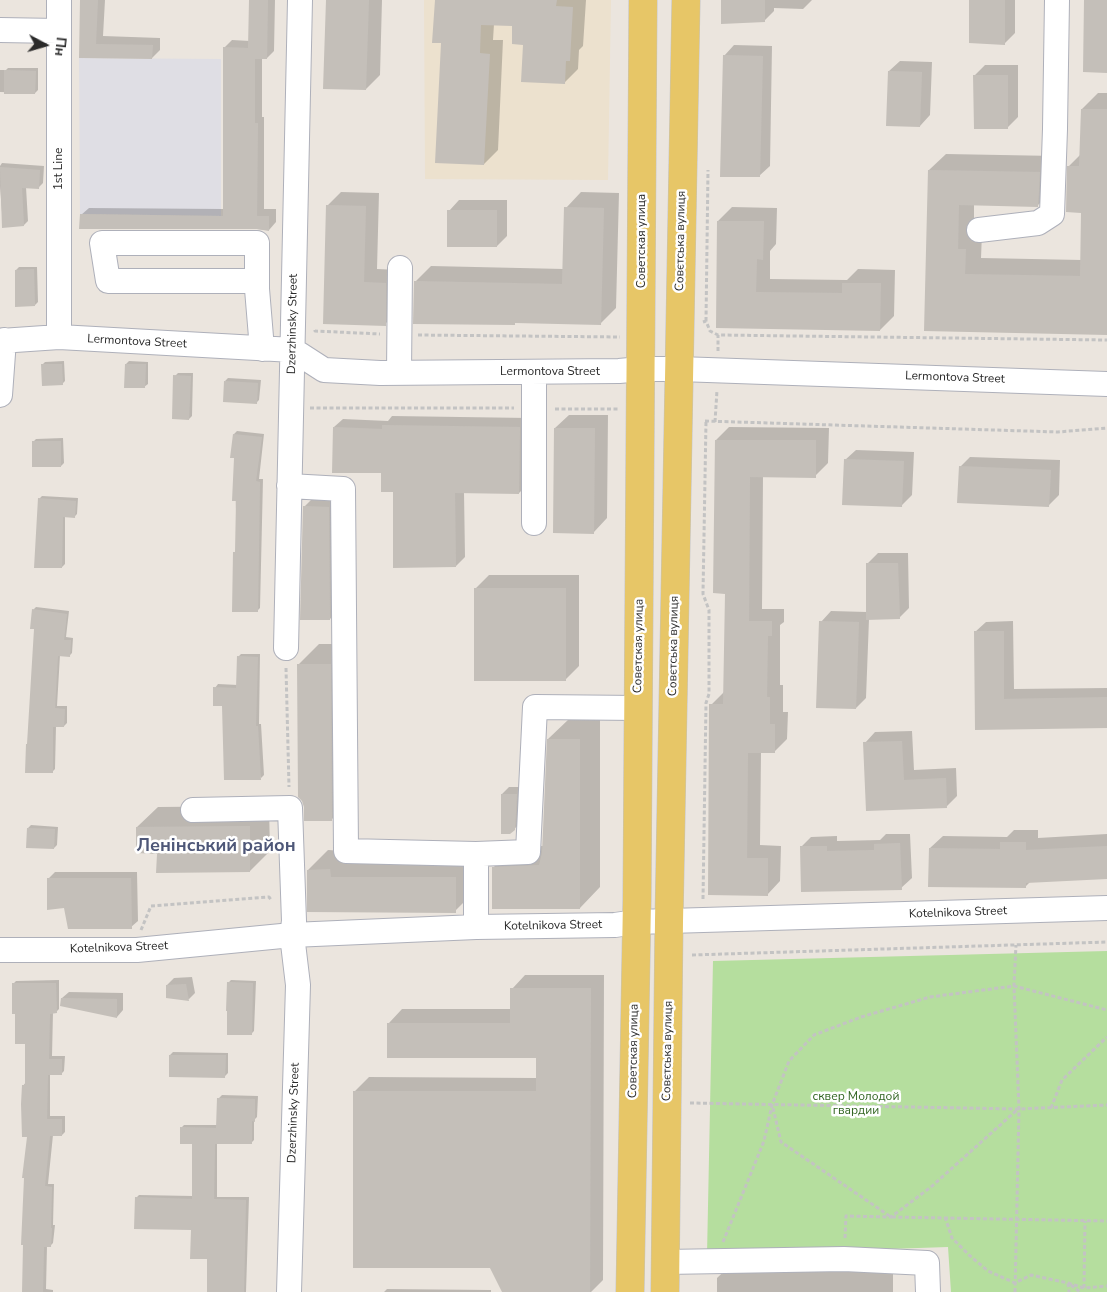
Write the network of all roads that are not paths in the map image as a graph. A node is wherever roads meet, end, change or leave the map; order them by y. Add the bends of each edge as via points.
1 (59, 0) edge
2 (300, 0) edge
3 (643, 0) edge
4 (686, 0) edge
5 (1057, 0) edge
6 (0, 30) edge
7 (58, 31) junction
8 (979, 230) dead end
9 (400, 268) dead end
10 (257, 281) junction
11 (59, 337) junction
12 (2, 341) edge
13 (262, 349) junction
14 (292, 350) junction
15 (641, 369) junction
16 (679, 369) junction
17 (534, 372) junction
18 (398, 373) junction
19 (1107, 384) edge
20 (0, 395) edge
21 (289, 486) junction
22 (534, 523) dead end
23 (286, 648) road end
24 (638, 708) junction
25 (193, 810) dead end
26 (476, 854) junction
27 (1107, 908) edge
28 (669, 921) junction
29 (636, 922) junction
30 (476, 927) junction
31 (292, 935) junction
32 (0, 950) edge
33 (665, 1262) junction
34 (289, 1292) edge
35 (630, 1292) edge
36 (665, 1292) edge
37 (928, 1292) edge

1 - 7 street, 1st Line
2 - 14 street, Dzerzhinsky Street
3 - 15 main road, Советская улица
4 - 16 main road, Совєтська вулиця
5 - 8 street via 1052,214 1038,223
6 - 7 street
7 - 11 street, 1st Line
9 - 18 street
10 - 10 street via 257,243 102,243 108,281
10 - 13 street
11 - 12 street, Lermontova Street
11 - 13 street, Lermontova Street
12 - 20 street
13 - 14 street, Lermontova Street
14 - 18 street, Lermontova Street via 324,370
14 - 21 street, Dzerzhinsky Street
15 - 16 street, Lermontova Street
15 - 17 street, Lermontova Street
15 - 24 main road, Советская улица
16 - 19 street, Lermontova Street
16 - 28 main road, Совєтська вулиця
17 - 18 street, Lermontova Street
17 - 22 street
21 - 23 street, Dzerzhinsky Street
21 - 26 street via 343,489 346,851
24 - 26 street via 535,707 528,852
24 - 29 main road, Советская улица
25 - 31 street, Dzerzhinsky Street via 290,808
26 - 30 street
27 - 28 street, Kotelnikova Street
28 - 29 street, Kotelnikova Street
28 - 33 main road, Совєтська вулиця
29 - 30 street, Kotelnikova Street via 599,926
29 - 35 main road, Советская улица
30 - 31 street, Kotelnikova Street
31 - 32 street, Kotelnikova Street via 137,950
31 - 34 street, Dzerzhinsky Street via 298,985
33 - 36 main road, Совєтська вулиця
33 - 37 street via 844,1259 927,1263

